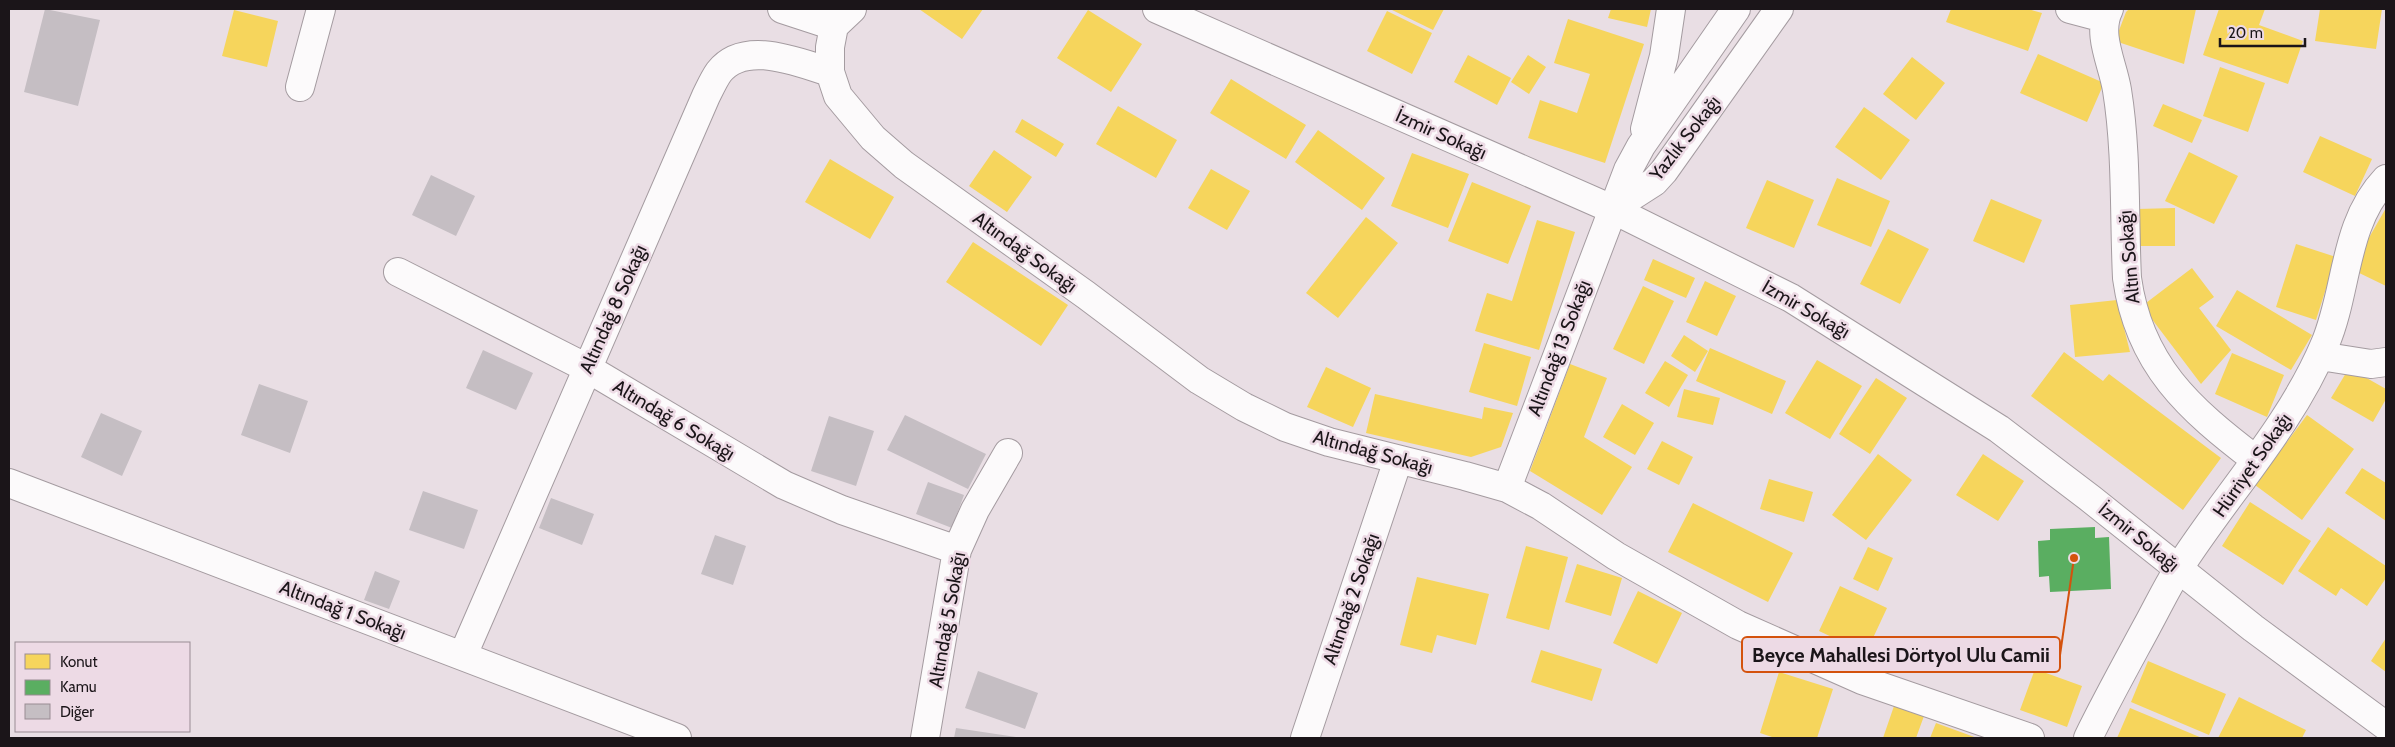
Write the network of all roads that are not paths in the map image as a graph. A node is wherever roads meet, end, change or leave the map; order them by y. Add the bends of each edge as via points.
1 (321, 9) edge
2 (782, 9) edge
3 (1157, 9) edge
4 (1671, 9) edge
5 (1736, 9) edge
6 (1779, 9) edge
7 (2070, 9) edge
8 (2106, 14) edge
9 (843, 17) edge
10 (830, 72) junction
11 (300, 87) dead end
12 (1641, 146) junction
13 (2386, 179) edge
14 (1612, 209) junction
15 (398, 272) dead end
16 (2320, 356) junction
17 (2386, 362) edge
18 (587, 368) junction
19 (1008, 453) dead end
20 (1398, 460) junction
21 (2256, 460) junction
22 (9, 483) edge
23 (1506, 488) junction
24 (957, 550) junction
25 (2178, 569) junction
26 (463, 655) junction
27 (2386, 726) edge
28 (677, 738) edge
29 (925, 738) edge
30 (1305, 738) edge
31 (2030, 738) edge
32 (2088, 738) edge

1 - 11 street
2 - 9 street
3 - 14 street, İzmir Sokağı
4 - 12 street via 1664,56
5 - 12 street, Yazlık Sokağı
6 - 14 street, Yazlık Sokağı via 1664,171 1654,182
7 - 8 street
8 - 21 street, Altın Sokağı via 2104,37 2121,121 2127,278 2130,302 2140,332 2164,376 2186,402
9 - 10 street, Altındağ Sokağı via 830,47
10 - 18 street, Altındağ 8 Sokağı via 775,56 735,60 720,71 706,96
10 - 20 street, Altındağ Sokağı via 838,96 872,138 1199,380 1285,427
12 - 14 street, Yazlık Sokağı
13 - 16 street, Hürriyet Sokağı via 2370,201 2359,225
14 - 23 street, Altındağ 13 Sokağı
14 - 25 street, İzmir Sokağı via 1791,298 1894,362 1998,429
15 - 18 street, Altındağ 6 Sokağı
16 - 17 street via 2371,364
16 - 21 street, Hürriyet Sokağı via 2292,410
18 - 24 street, Altındağ 6 Sokağı via 784,485 842,510
18 - 26 street, Altındağ 8 Sokağı
19 - 24 street, Altındağ 5 Sokağı via 975,510
20 - 23 street, Altındağ Sokağı
20 - 30 street, Altındağ 2 Sokağı
21 - 25 street, Hürriyet Sokağı
22 - 26 street, Altındağ 1 Sokağı
23 - 31 street, Altındağ Sokağı via 1540,506 1616,556 1738,625 1862,680
24 - 29 street, Altındağ 5 Sokağı
25 - 27 street, İzmir Sokağı
25 - 32 street, Hürriyet Sokağı
26 - 28 street, Altındağ 1 Sokağı

